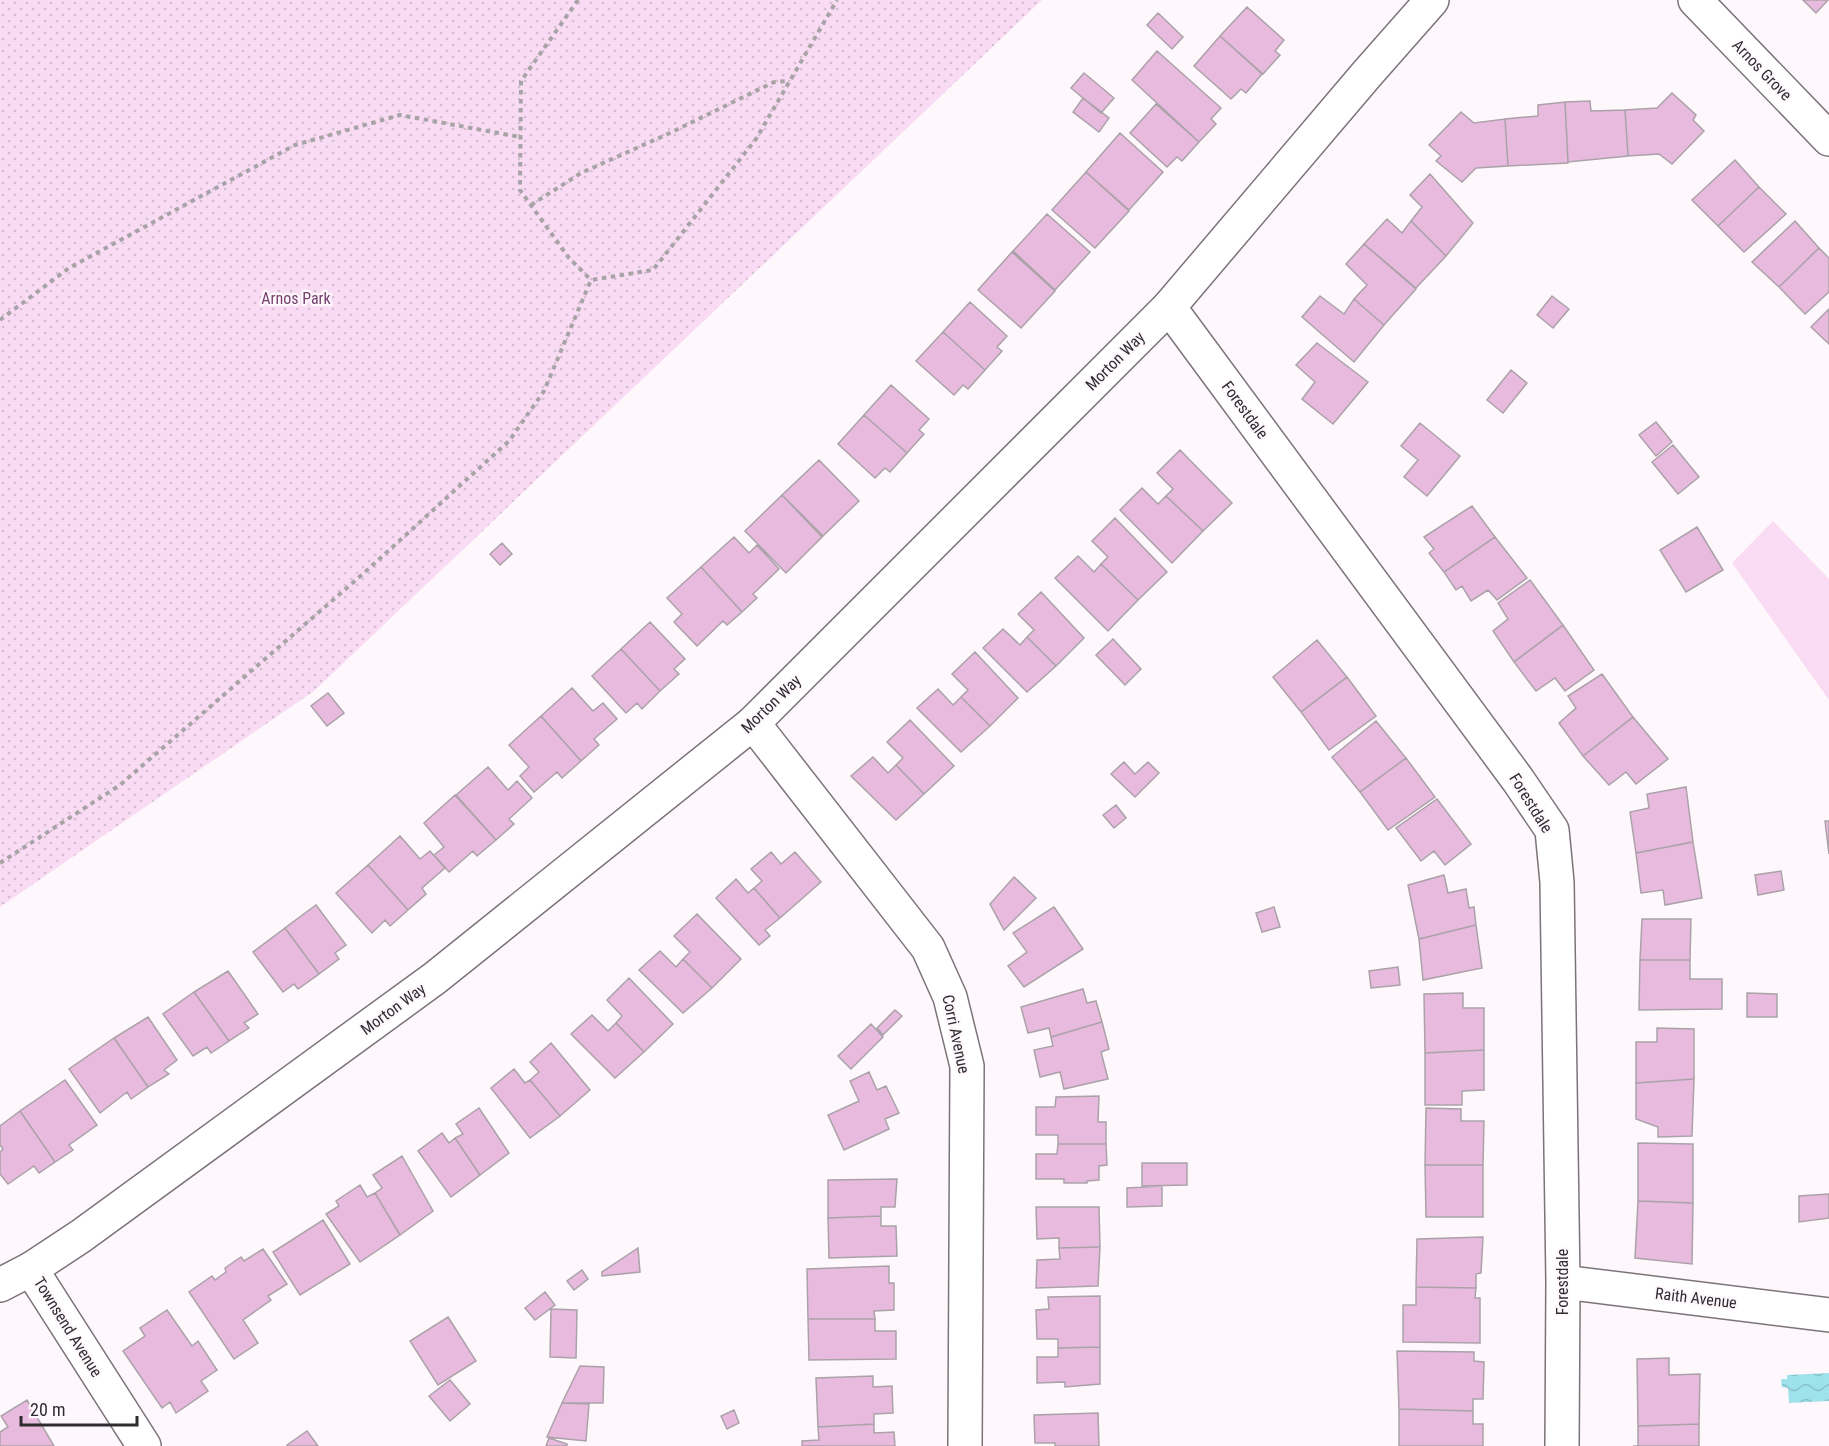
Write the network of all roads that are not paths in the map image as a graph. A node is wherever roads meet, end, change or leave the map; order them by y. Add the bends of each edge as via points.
1 (1432, 0) edge
2 (1695, 0) edge
3 (1829, 140) edge
4 (1169, 307) junction
5 (753, 723) junction
6 (31, 1269) junction
7 (1563, 1282) junction
8 (0, 1285) edge
9 (1829, 1315) edge
10 (144, 1446) edge
11 (965, 1446) edge
12 (1562, 1446) edge

1 - 4 street, Morton Way
2 - 3 street, Arnos Grove
4 - 5 street, Morton Way
4 - 7 street, Forestdale via 1552,830 1557,882
5 - 6 street, Morton Way via 435,978
5 - 11 street, Corri Avenue via 928,948 950,997 967,1066
6 - 8 street, Morton Way
6 - 10 street, Townsend Avenue
7 - 9 street, Raith Avenue
7 - 12 street, Forestdale

